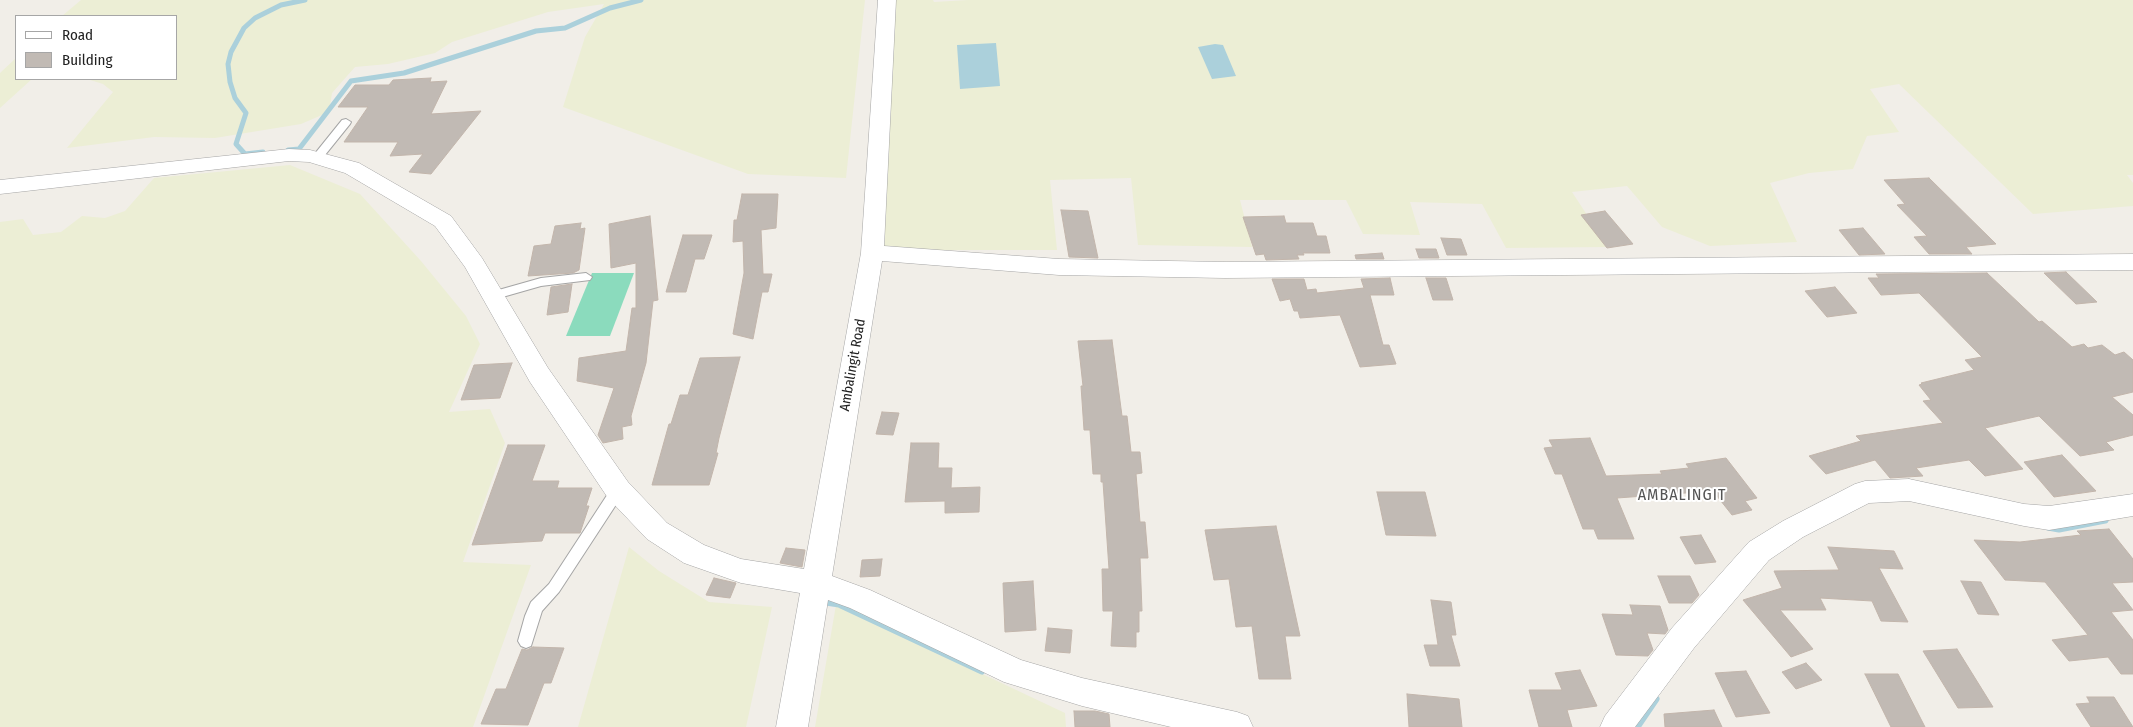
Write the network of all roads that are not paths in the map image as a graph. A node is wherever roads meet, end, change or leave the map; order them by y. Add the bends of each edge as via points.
1 (887, 0) edge
2 (346, 122) dead end
3 (317, 158) junction
4 (0, 187) edge
5 (872, 253) junction
6 (2133, 262) edge
7 (586, 277) dead end
8 (492, 296) junction
9 (618, 490) junction
10 (2133, 505) edge
11 (816, 583) junction
12 (526, 641) dead end
13 (792, 727) edge
14 (1237, 727) edge
15 (1616, 727) edge

1 - 5 street, Ambalingit Road
2 - 3 lane
3 - 4 street via 288,155
3 - 8 street via 352,168 443,221 474,263
5 - 6 street via 1059,267 1225,270
5 - 11 street, Ambalingit Road
7 - 8 lane via 541,282
8 - 9 street via 539,375
9 - 11 street via 657,531 694,554 741,570
9 - 12 lane via 554,588 536,607
10 - 15 street via 2049,518 1909,490 1865,492 1758,551 1683,638
11 - 13 street, Ambalingit Road
11 - 14 street via 860,599 1015,672 1082,692

